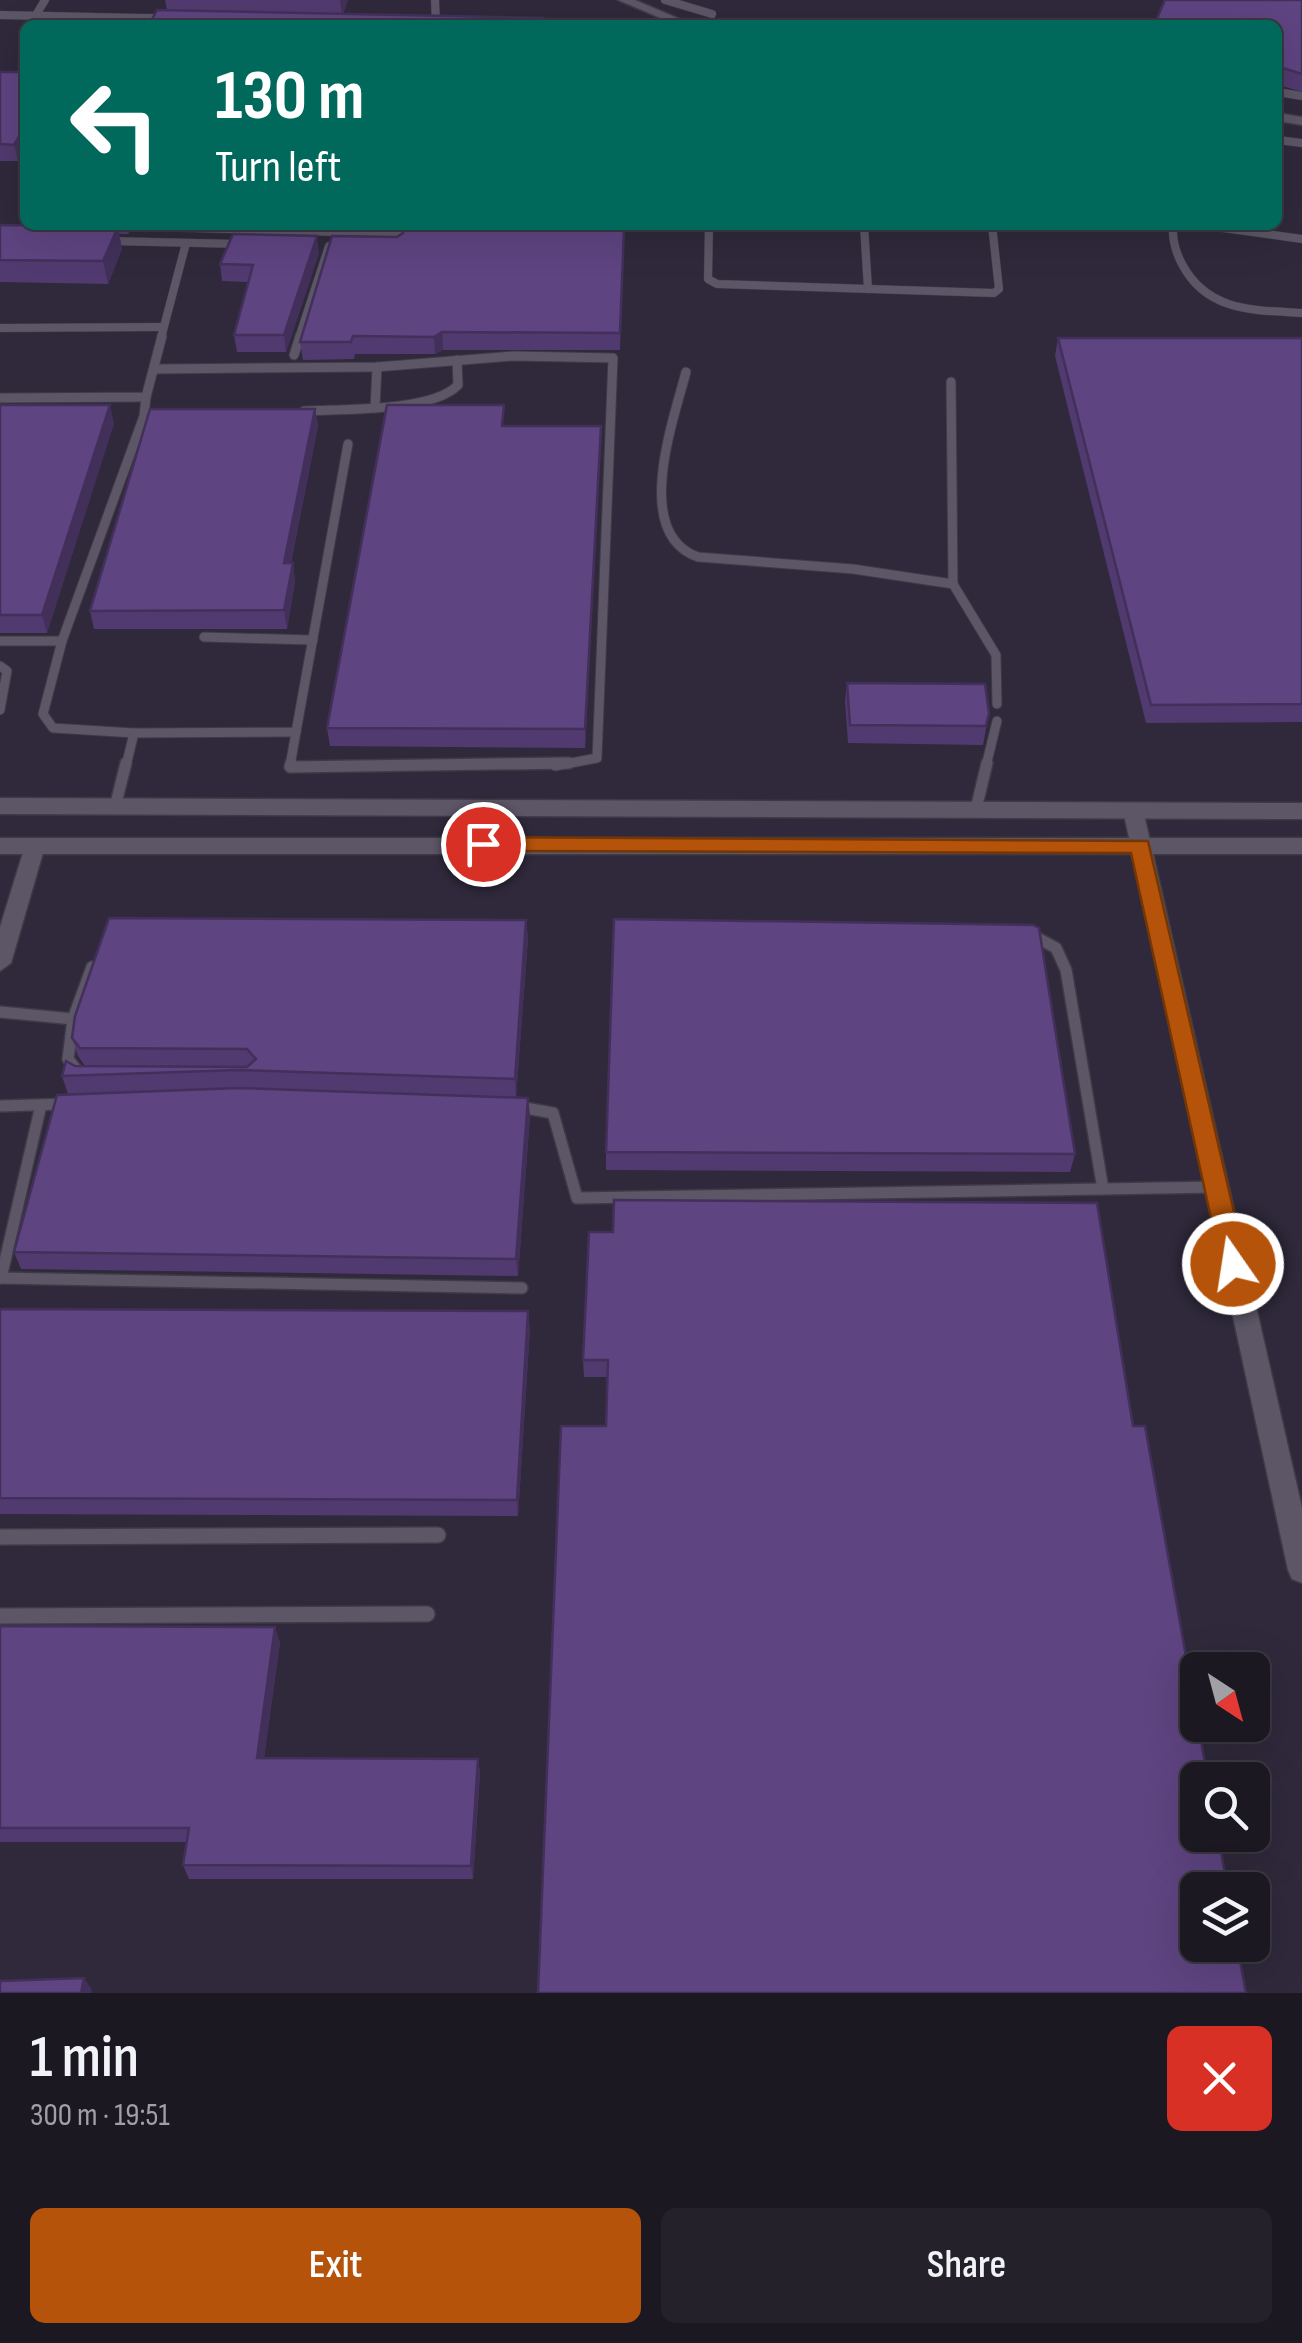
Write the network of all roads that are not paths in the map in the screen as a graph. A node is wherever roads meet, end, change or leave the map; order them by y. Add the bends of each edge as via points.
1 (45, 0) edge
2 (624, 0) edge
3 (665, 0) edge
4 (712, 14) dead end
5 (0, 15) edge
6 (36, 15) junction
7 (181, 18) edge
8 (123, 20) edge
9 (154, 20) edge
10 (675, 20) edge
11 (269, 230) edge
12 (709, 230) edge
13 (864, 230) edge
14 (992, 230) edge
15 (1172, 230) edge
16 (1238, 230) edge
17 (418, 234) edge
18 (1302, 239) edge
19 (93, 241) edge
20 (186, 243) junction
21 (258, 244) edge
22 (311, 246) edge
23 (329, 246) junction
24 (346, 246) edge
25 (868, 289) junction
26 (1302, 313) edge
27 (162, 326) junction
28 (0, 328) edge
29 (294, 355) dead end
30 (457, 360) junction
31 (377, 368) junction
32 (157, 369) junction
33 (686, 372) dead end
34 (951, 382) dead end
35 (146, 397) junction
36 (0, 398) edge
37 (374, 408) junction
38 (297, 411) edge
39 (164, 414) edge
40 (144, 416) junction
41 (348, 444) dead end
42 (953, 584) junction
43 (204, 637) dead end
44 (313, 640) junction
45 (0, 641) edge
46 (62, 641) junction
47 (0, 666) edge
48 (997, 704) dead end
49 (0, 710) edge
50 (997, 721) dead end
51 (296, 732) junction
52 (134, 733) junction
53 (0, 806) edge
54 (115, 807) junction
55 (778, 808) junction
56 (976, 809) junction
57 (1133, 810) junction
58 (1302, 811) edge
59 (782, 844) junction
60 (0, 846) edge
61 (35, 846) junction
62 (1140, 846) junction
63 (1302, 846) edge
64 (1012, 934) edge
65 (97, 954) edge
66 (0, 962) edge
67 (0, 1012) edge
68 (72, 1019) junction
69 (100, 1075) edge
70 (78, 1104) edge
71 (41, 1105) junction
72 (499, 1105) edge
73 (0, 1106) edge
74 (1216, 1187) junction
75 (1103, 1189) junction
76 (1, 1278) edge
77 (522, 1288) dead end
78 (438, 1536) dead end
79 (0, 1537) edge
80 (1302, 1570) edge
81 (427, 1614) dead end
82 (0, 1616) edge

1 - 6 lane
2 - 10 street
3 - 4 lane
5 - 6 lane
6 - 8 lane
7 - 9 lane
11 - 17 lane
12 - 25 lane via 708,279 717,284
13 - 25 lane
14 - 25 lane via 994,293
15 - 26 lane via 1189,282 1216,305
16 - 18 lane
19 - 20 lane
20 - 21 lane
20 - 27 lane
22 - 23 lane
23 - 24 lane
23 - 29 lane
27 - 28 lane
27 - 32 lane
30 - 31 lane
30 - 37 lane via 458,385 448,396
30 - 51 lane via 614,358 598,758 552,766 290,767
31 - 32 lane
31 - 37 lane
32 - 35 lane
33 - 42 lane via 661,472 668,538 675,547 698,557
34 - 42 lane
35 - 36 lane
35 - 40 lane
37 - 38 lane
39 - 40 lane
40 - 46 lane
41 - 44 lane
42 - 48 lane via 996,656
43 - 44 lane
44 - 51 lane
45 - 46 lane
46 - 52 lane via 43,714 53,728
47 - 49 lane via 8,670
50 - 56 lane
51 - 52 lane
52 - 54 lane
53 - 54 street
54 - 55 street
55 - 56 street
55 - 59 street
56 - 57 street
57 - 58 street
57 - 62 street
59 - 61 street
59 - 62 street
60 - 61 street
61 - 66 street
62 - 63 street
62 - 74 street
64 - 75 lane via 1032,934 1056,948 1066,970
65 - 68 lane
67 - 68 lane
68 - 69 lane via 68,1060 81,1074
70 - 71 lane
71 - 73 lane
71 - 76 lane
72 - 75 lane via 552,1113 577,1198
74 - 75 lane
74 - 80 street
76 - 77 lane
78 - 79 lane
81 - 82 lane

